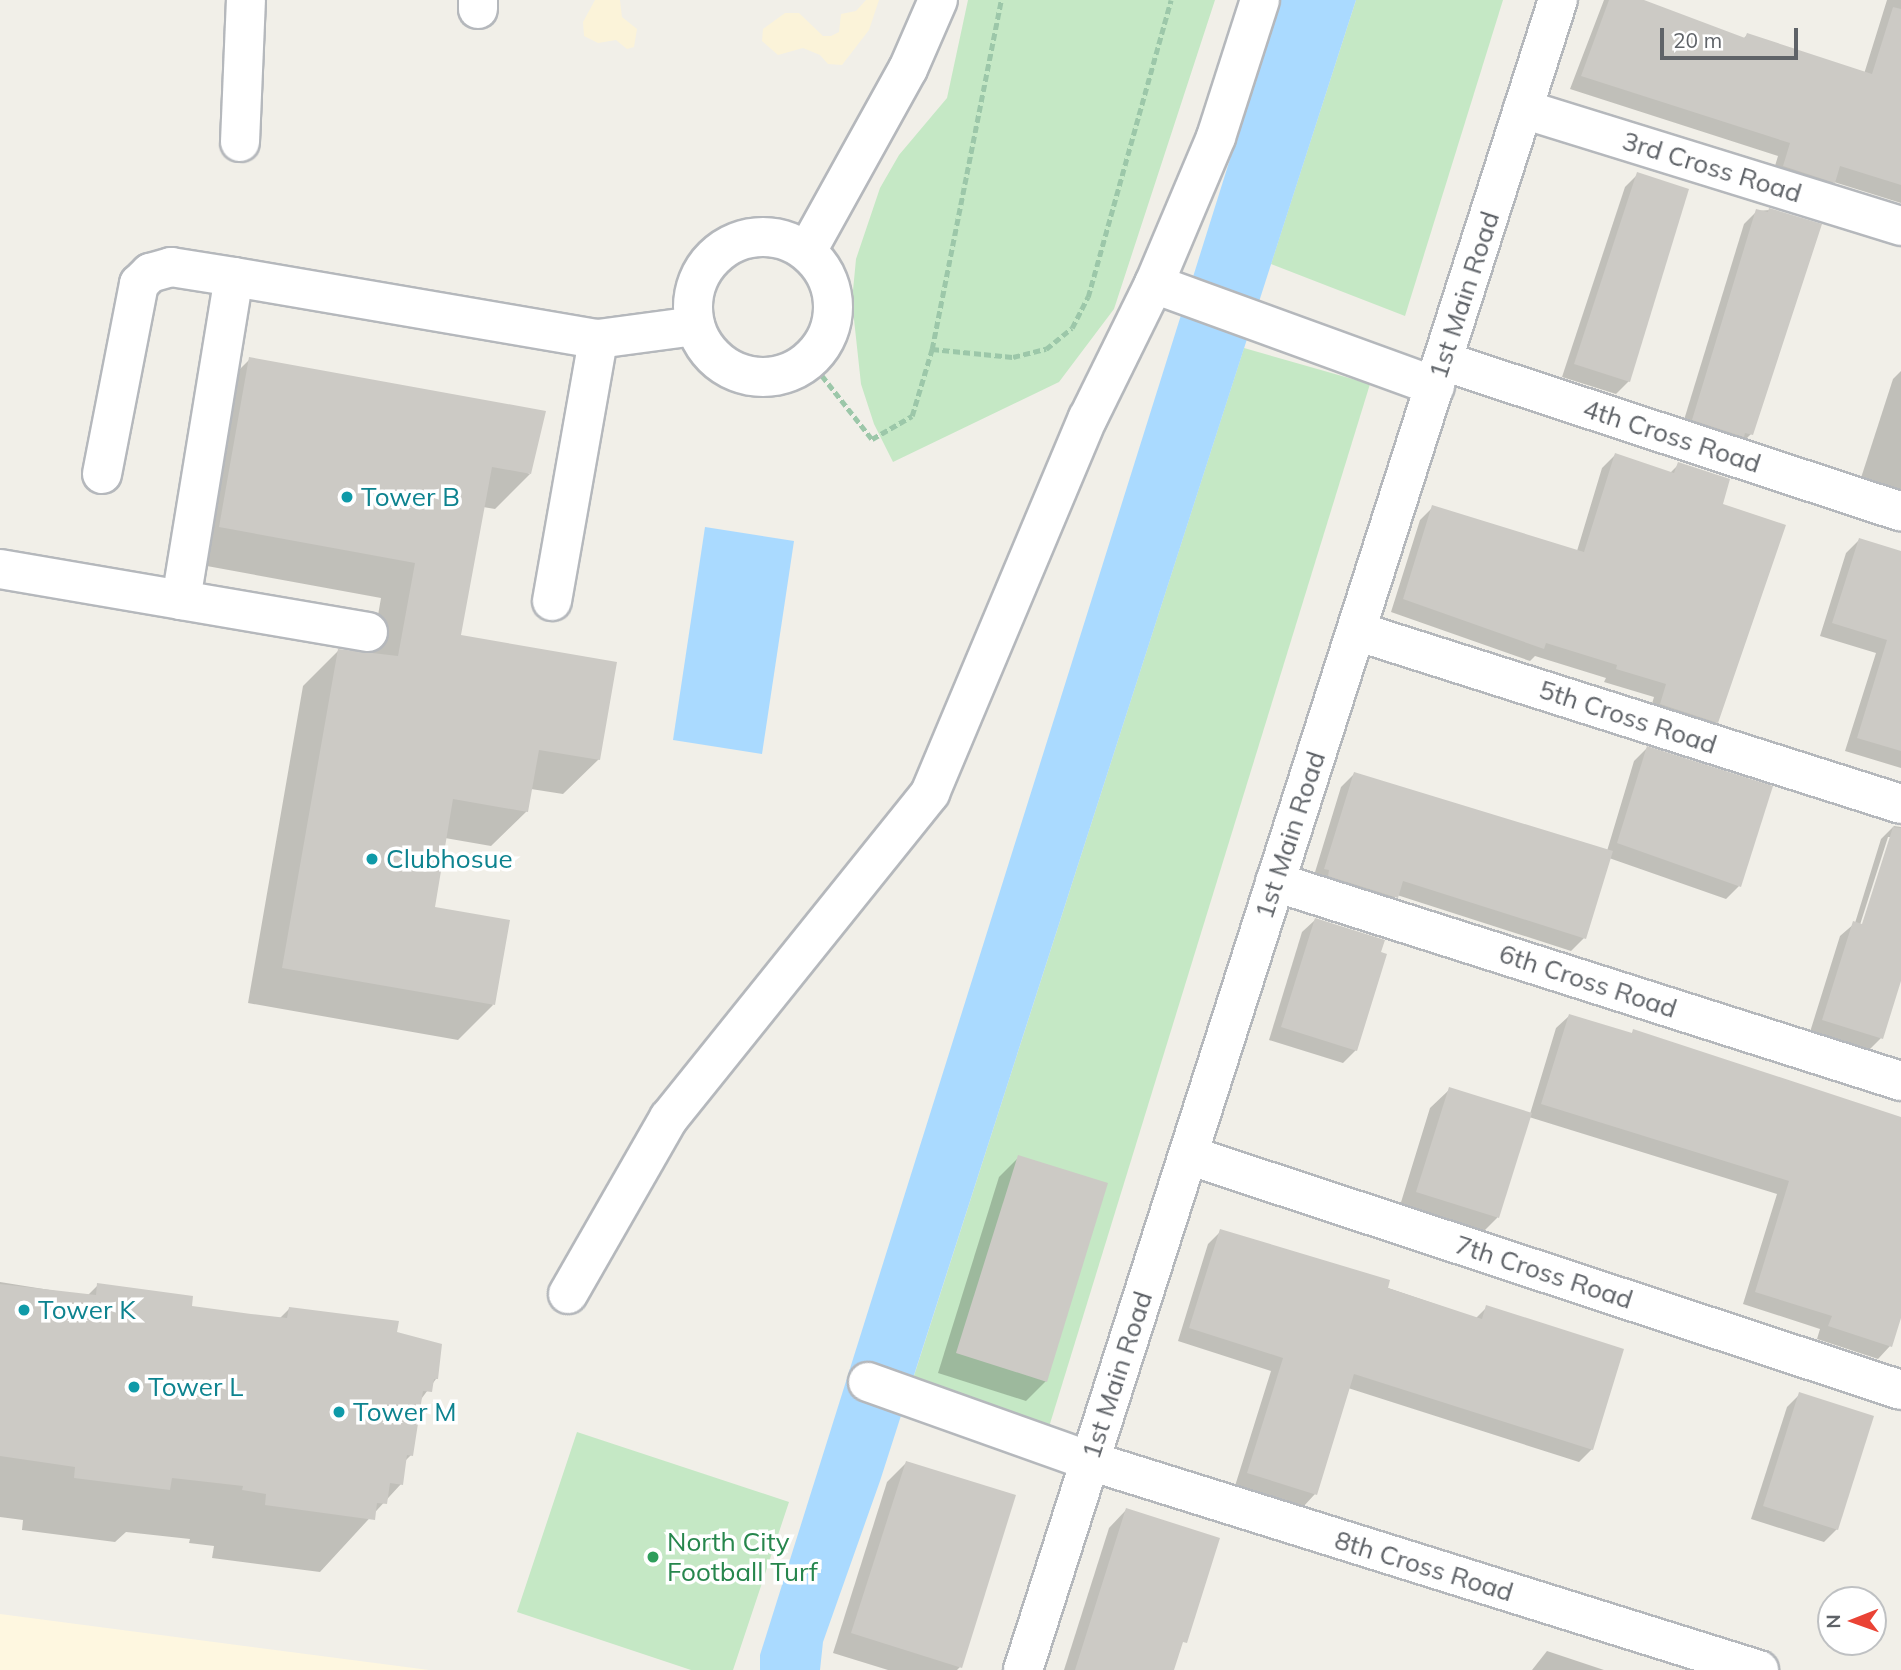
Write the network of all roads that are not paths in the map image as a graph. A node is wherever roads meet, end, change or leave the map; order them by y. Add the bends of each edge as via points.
1 (246, 0) edge
2 (938, 0) edge
3 (1260, 0) edge
4 (1558, 0) edge
5 (1523, 109) junction
6 (240, 142) dead end
7 (1901, 226) edge
8 (807, 251) junction
9 (234, 277) junction
10 (1154, 284) junction
11 (695, 326) junction
12 (598, 339) junction
13 (1439, 373) junction
14 (102, 474) dead end
15 (1901, 512) edge
16 (0, 569) edge
17 (181, 600) junction
18 (552, 601) dead end
19 (1356, 631) junction
20 (368, 632) dead end
21 (1901, 804) edge
22 (1275, 882) junction
23 (1901, 1081) edge
24 (1188, 1154) junction
25 (568, 1294) dead end
26 (868, 1382) dead end
27 (1901, 1390) edge
28 (1090, 1461) junction
29 (1023, 1670) edge
30 (1759, 1670) edge

1 - 6 street
2 - 8 street via 908,69
3 - 10 street via 1216,137
4 - 5 street, 1st Main Road
5 - 7 street, 3rd Cross Road
5 - 13 street, 1st Main Road
8 - 11 street via 788,240 766,236 744,238 724,247 707,262 697,282 692,304
8 - 11 street via 822,267 834,309 830,332 809,359 782,375 738,374 704,347
9 - 12 street
9 - 14 street via 171,267 150,273 138,284
9 - 17 street
10 - 13 street, 4th Cross Road via 1275,327
10 - 25 street via 1088,418 930,793 669,1118
11 - 12 street
12 - 18 street
13 - 15 street, 4th Cross Road
13 - 19 street, 1st Main Road
16 - 17 street
17 - 20 street
19 - 21 street, 5th Cross Road
19 - 22 street, 1st Main Road
22 - 23 street, 6th Cross Road
22 - 24 street, 1st Main Road
24 - 27 street, 7th Cross Road
24 - 28 street, 1st Main Road
26 - 28 street, 8th Cross Road
28 - 29 street, 1st Main Road
28 - 30 street, 8th Cross Road

